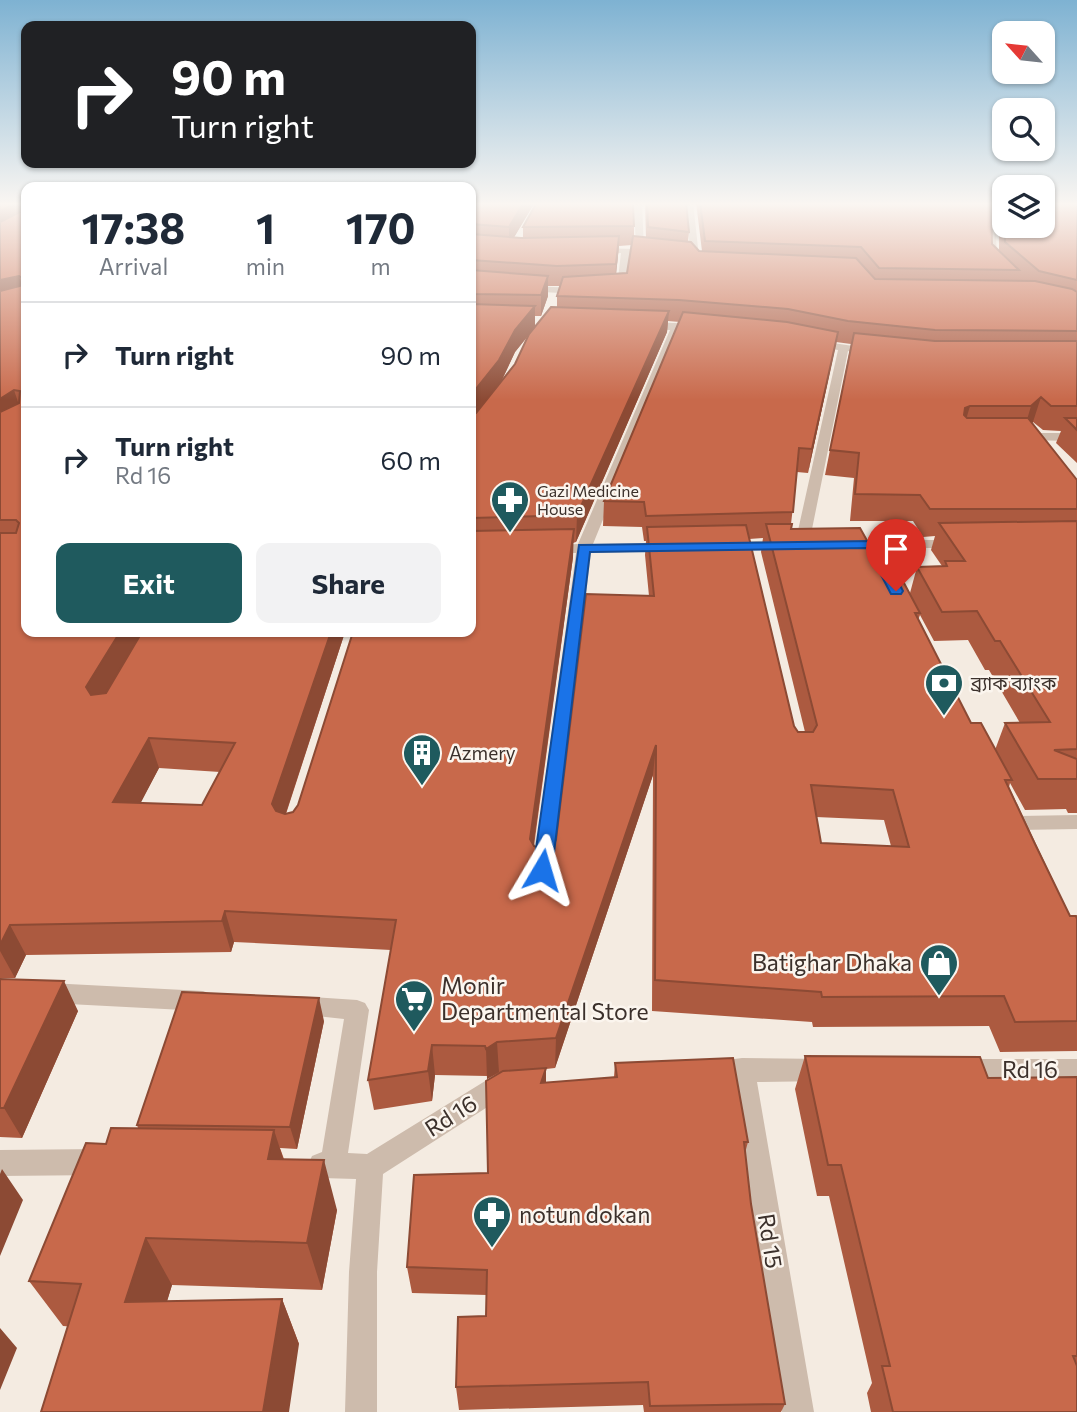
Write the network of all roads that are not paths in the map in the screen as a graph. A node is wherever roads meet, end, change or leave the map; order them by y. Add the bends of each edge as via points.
1 (624, 268) edge
2 (997, 268) edge
3 (1002, 272) edge
4 (508, 288) edge
5 (608, 290) edge
6 (596, 291) edge
7 (638, 326) edge
8 (677, 327) junction
9 (718, 331) edge
10 (796, 340) edge
11 (843, 349) junction
12 (892, 354) edge
13 (1002, 437) edge
14 (1077, 437) edge
15 (816, 544) junction
16 (872, 544) junction
17 (966, 544) edge
18 (708, 546) edge
19 (681, 547) edge
20 (584, 548) junction
21 (534, 550) edge
22 (904, 605) edge
23 (1077, 822) edge
24 (1030, 847) edge
25 (542, 870) edge
26 (27, 992) edge
27 (219, 1002) edge
28 (274, 1005) edge
29 (742, 1069) junction
30 (853, 1070) edge
31 (937, 1070) edge
32 (1077, 1070) edge
33 (689, 1073) edge
34 (533, 1084) edge
35 (122, 1162) edge
36 (0, 1163) edge
37 (295, 1164) edge
38 (333, 1165) junction
39 (370, 1167) junction
40 (361, 1412) edge
41 (798, 1412) edge

1 - 5 street via 621,290
2 - 3 street
4 - 6 street via 556,297
7 - 8 street
8 - 9 street
8 - 20 street
10 - 11 street
11 - 12 street
11 - 15 street
13 - 14 street
15 - 16 street
15 - 18 street via 751,552
16 - 17 street
16 - 22 street
19 - 20 street
20 - 21 street
20 - 25 street
23 - 24 street via 1016,817
26 - 27 street
28 - 38 street via 357,1010
29 - 30 street
29 - 33 street
29 - 41 street, Rd 15
31 - 32 street, Rd 16
34 - 39 street, Rd 16 via 499,1086
35 - 36 street
37 - 38 street
38 - 39 street
39 - 40 street

